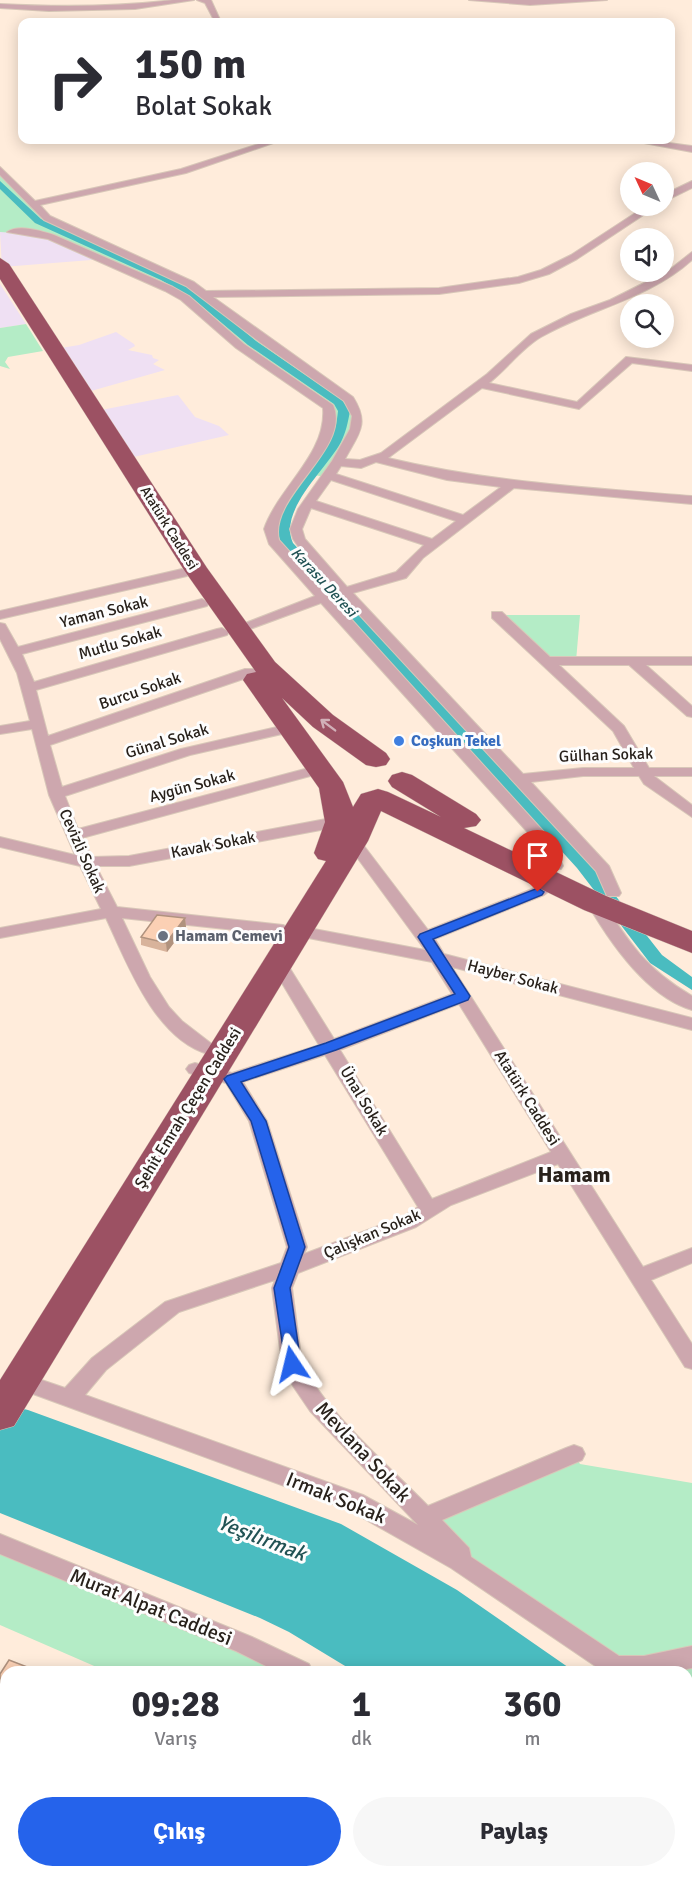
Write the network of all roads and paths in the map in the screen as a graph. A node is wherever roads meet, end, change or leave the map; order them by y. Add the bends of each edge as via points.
1 (190, 0) edge
2 (201, 0) edge
3 (473, 0) edge
4 (603, 0) edge
5 (0, 6) edge
6 (216, 18) edge
7 (266, 144) edge
8 (662, 144) edge
9 (692, 148) edge
10 (0, 170) edge
11 (692, 184) edge
12 (674, 194) edge
13 (34, 204) junction
14 (637, 216) edge
15 (12, 232) dead end
16 (692, 255) edge
17 (0, 264) edge
18 (0, 284) edge
19 (207, 294) junction
20 (692, 368) edge
21 (481, 384) junction
22 (377, 459) junction
23 (338, 462) junction
24 (328, 475) junction
25 (510, 486) junction
26 (692, 500) edge
27 (308, 503) junction
28 (465, 520) junction
29 (434, 544) junction
30 (182, 573) junction
31 (345, 591) junction
32 (322, 598) junction
33 (202, 603) junction
34 (0, 615) edge
35 (497, 615) dead end
36 (0, 627) edge
37 (229, 630) junction
38 (13, 652) junction
39 (545, 661) junction
40 (692, 661) edge
41 (634, 662) junction
42 (250, 672) junction
43 (29, 688) junction
44 (692, 713) edge
45 (37, 724) junction
46 (290, 728) junction
47 (0, 730) edge
48 (41, 743) junction
49 (376, 759) junction
50 (642, 771) junction
51 (692, 772) edge
52 (522, 779) junction
53 (402, 781) junction
54 (57, 794) junction
55 (375, 799) junction
56 (335, 800) junction
57 (692, 812) edge
58 (74, 835) junction
59 (0, 842) edge
60 (84, 862) junction
61 (560, 878) junction
62 (623, 907) junction
63 (111, 912) junction
64 (692, 925) edge
65 (291, 930) junction
66 (0, 933) edge
67 (425, 937) junction
68 (692, 943) edge
69 (438, 958) junction
70 (278, 963) junction
71 (463, 996) junction
72 (692, 1004) edge
73 (692, 1024) edge
74 (331, 1047) junction
75 (211, 1068) junction
76 (563, 1155) junction
77 (429, 1210) junction
78 (692, 1255) edge
79 (289, 1268) junction
80 (639, 1277) junction
81 (692, 1361) edge
82 (7, 1379) edge
83 (69, 1399) junction
84 (0, 1414) edge
85 (574, 1454) dead end
86 (424, 1517) junction
87 (0, 1544) edge
88 (476, 1571) junction
89 (692, 1657) edge
90 (289, 1666) edge
91 (612, 1666) edge
92 (649, 1666) edge

1 - 5 street via 144,6
2 - 6 street via 208,2
3 - 4 street
7 - 13 street via 183,171
8 - 9 street
10 - 13 street
11 - 12 street
13 - 19 street via 55,222 174,275
14 - 19 street via 574,257 519,280 439,291
15 - 32 street via 51,237 169,289 240,346 329,407 330,421 322,441 279,506 270,529 279,550
16 - 21 street via 678,270 621,299 542,331
17 - 37 highway, Atatürk Caddesi via 196,570
18 - 30 highway, Atatürk Caddesi
19 - 23 street via 265,341 349,399 358,423
20 - 21 street via 630,359 579,406
21 - 22 street
22 - 23 street via 355,465
22 - 25 street
23 - 24 street
24 - 27 street
24 - 28 street
25 - 26 street
25 - 28 street, Mutlu Sokak
27 - 29 street
27 - 31 street via 296,529 299,539
28 - 29 street, Mutlu Sokak
29 - 31 street, Mutlu Sokak via 401,574
30 - 33 highway, Atatürk Caddesi
30 - 34 street
31 - 32 street, Mutlu Sokak
31 - 52 street
32 - 37 street, Mutlu Sokak
32 - 61 street via 547,845
33 - 37 highway, Atatürk Caddesi
33 - 38 street, Yaman Sokak
35 - 39 street
36 - 38 street, Cevizli Sokak
37 - 42 highway, Atatürk Caddesi
37 - 43 street, Mutlu Sokak
49 -> 37 highway, Atatürk Caddesi via 292,696
38 - 43 street, Cevizli Sokak
39 - 41 street
39 - 50 street via 619,729
40 - 41 street
41 - 44 street
42 - 46 highway, Atatürk Caddesi
42 - 48 street, Burcu Sokak
43 - 45 street, Cevizli Sokak
45 - 47 street
45 - 48 street, Cevizli Sokak
46 - 54 street, Günal Sokak via 186,752
46 - 56 highway, Atatürk Caddesi
48 - 54 street, Cevizli Sokak
49 - 53 highway, Atatürk Caddesi via 395,766
49 - 56 highway via 352,759 329,773
50 - 51 street, Gülhan Sokak
50 - 52 street, Gülhan Sokak
50 - 57 street via 662,792
52 - 62 street via 603,869
53 - 55 highway via 396,791
53 - 61 highway, Atatürk Caddesi
54 - 58 street, Cevizli Sokak
55 - 56 highway, Şehit Emrah Çeçen Caddesi
55 - 61 highway
56 - 58 street, Aygün Sokak
56 - 60 street, Kavak Sokak via 129,861
56 - 65 highway, Şehit Emrah Çeçen Caddesi
56 - 67 street, Atatürk Caddesi
58 - 60 street, Cevizli Sokak
59 - 60 street, Kavak Sokak
60 - 63 street, Cevizli Sokak
61 - 62 highway
61 - 67 street via 538,892
62 - 64 highway
62 - 68 highway
62 - 72 street via 624,951 654,980
63 - 65 street, Hayber Sokak
63 - 66 street, Hayber Sokak
63 - 75 street, Cevizli Sokak via 142,981
65 - 69 street, Hayber Sokak
65 - 70 highway, Şehit Emrah Çeçen Caddesi
65 - 75 highway, Şehit Emrah Çeçen Caddesi
67 - 69 street, Atatürk Caddesi
69 - 71 street, Atatürk Caddesi
69 - 73 street, Hayber Sokak
70 - 74 street, Ünal Sokak
70 - 75 highway, Şehit Emrah Çeçen Caddesi
71 - 74 street
71 - 76 street, Atatürk Caddesi
74 - 75 street
74 - 77 street, Ünal Sokak
75 - 79 street, Mevlana Sokak via 258,1121 297,1247
75 - 82 highway, Şehit Emrah Çeçen Caddesi
76 - 77 street, Çalışkan Sokak via 444,1200
76 - 80 street, Atatürk Caddesi
77 - 79 street, Çalışkan Sokak via 410,1222
78 - 80 street
79 - 83 street, Çalışkan Sokak via 172,1307 99,1364
79 - 86 street, Mevlana Sokak via 282,1288 292,1364 300,1380 317,1405
80 - 81 street, Atatürk Caddesi
82 - 83 street, Irmak Sokak
82 - 84 highway, Şehit Emrah Çeçen Caddesi
83 - 88 street, Irmak Sokak via 355,1502
85 - 86 street
86 - 88 street, Mevlana Sokak
87 - 90 street, Murat Alpat Caddesi
88 - 91 street, Irmak Sokak
89 - 92 street

